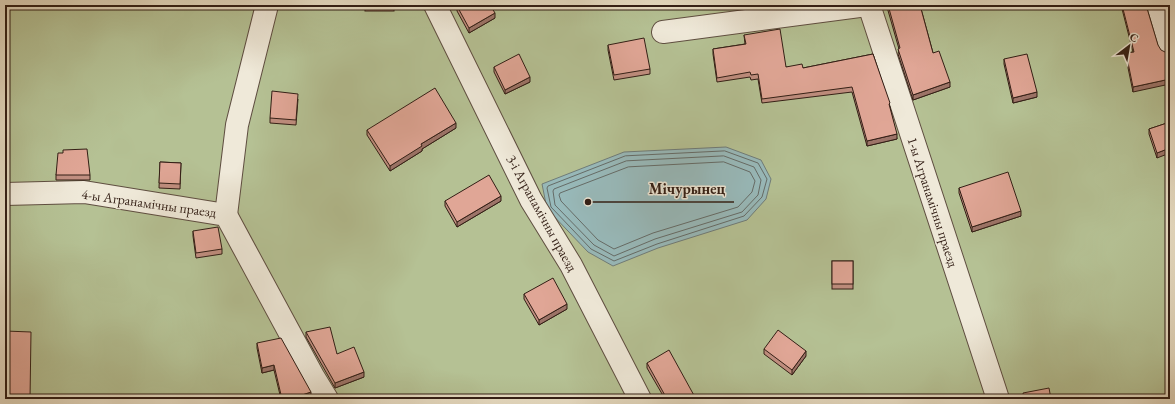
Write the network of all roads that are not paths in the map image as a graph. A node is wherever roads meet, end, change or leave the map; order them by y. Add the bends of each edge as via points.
1 (268, 5) edge
2 (435, 5) edge
3 (868, 5) edge
4 (1158, 5) edge
5 (663, 32) dead end
6 (1170, 46) edge
7 (5, 194) edge
8 (226, 215) junction
9 (327, 399) edge
10 (640, 399) edge
11 (998, 399) edge

1 - 8 lane via 237,125
2 - 10 lane, 3-і Агранамічны праезд via 531,200 572,265
3 - 5 lane
3 - 11 lane, 1-ы Агранамічны праезд
4 - 6 lane
7 - 8 lane, 4-ы Агранамічны праезд via 84,192
8 - 9 lane, 4-ы Агранамічны праезд

